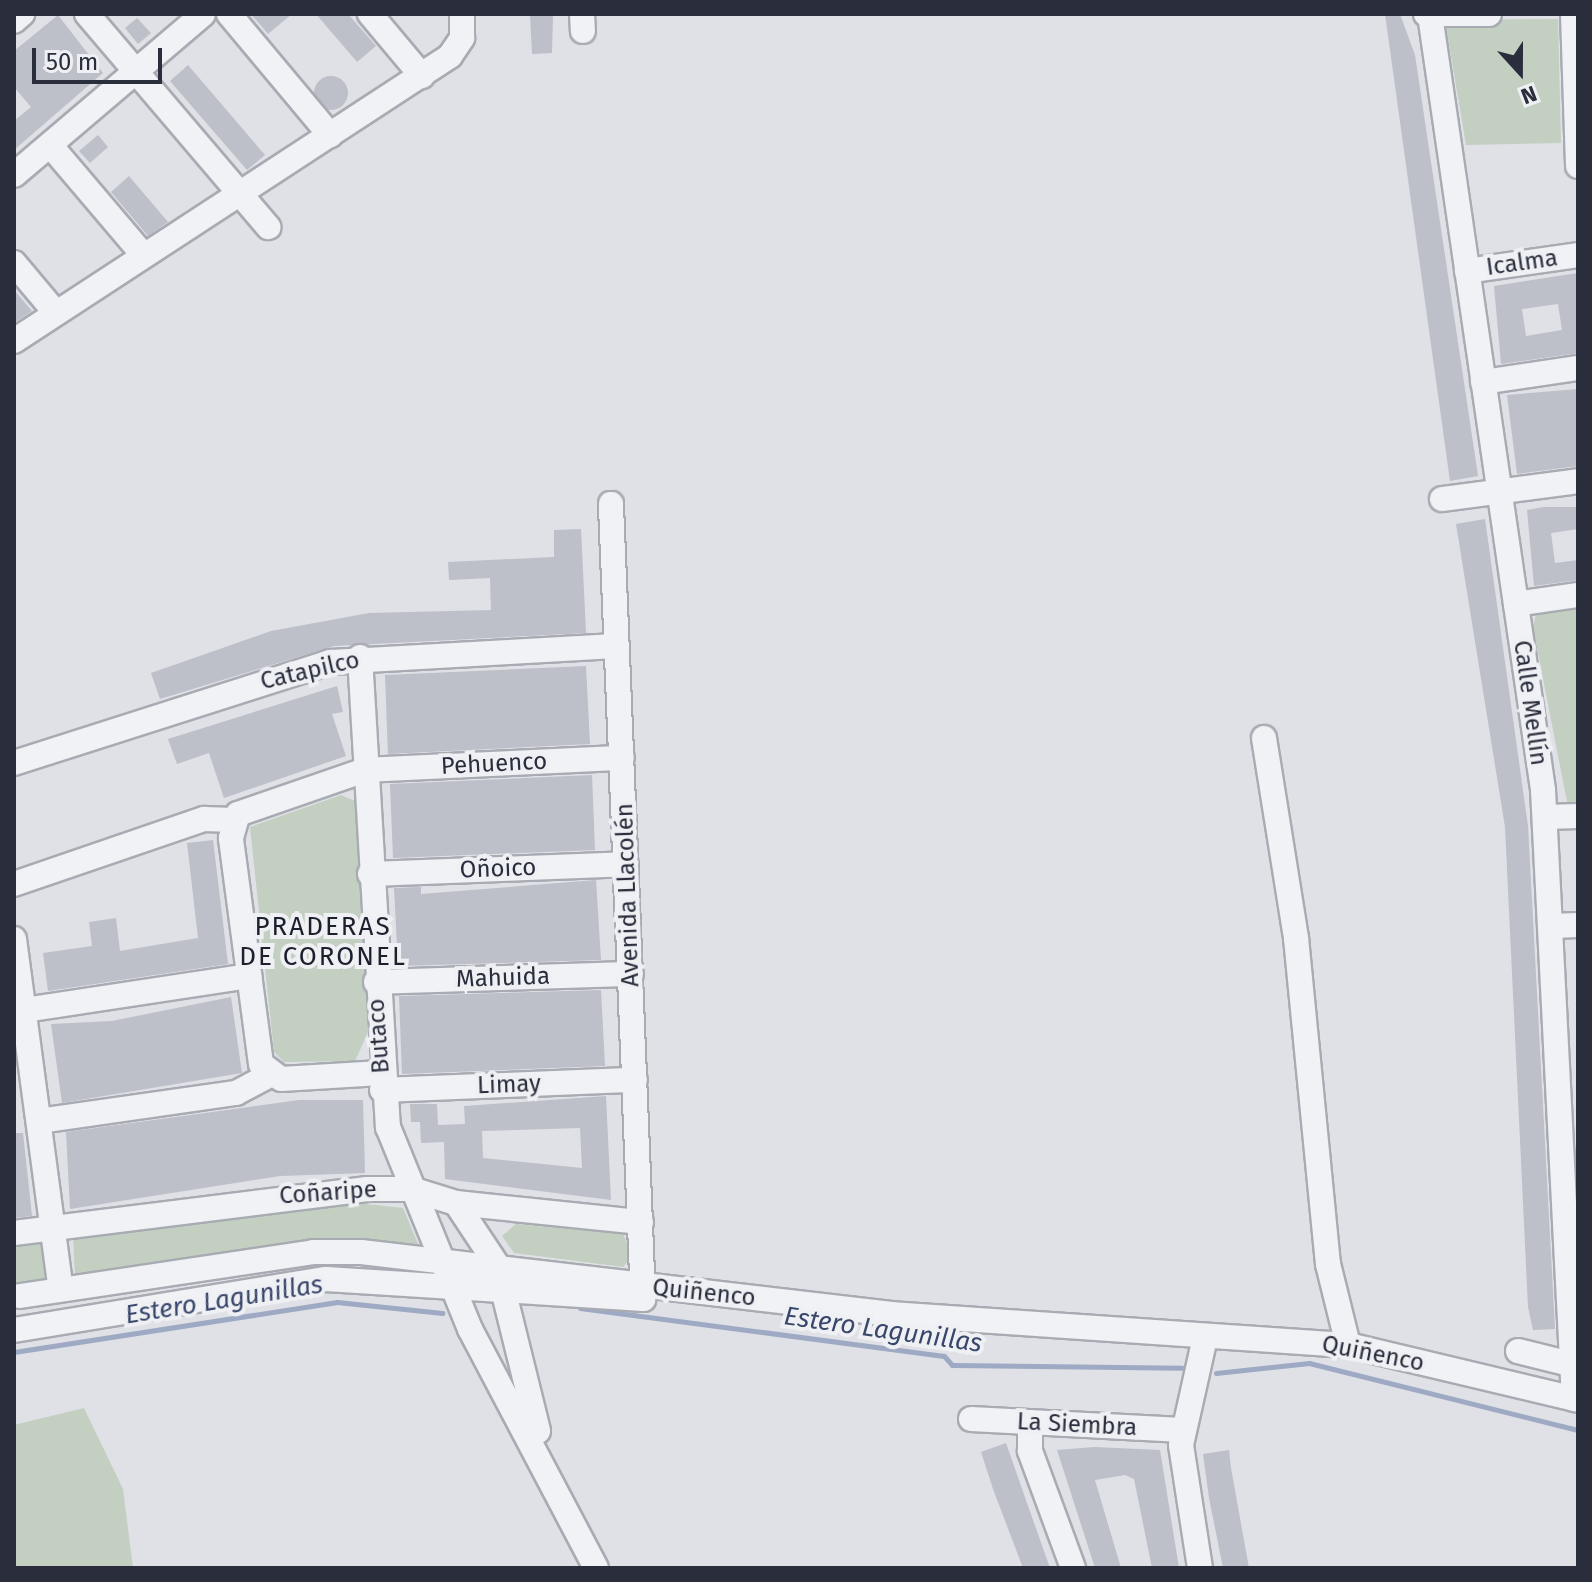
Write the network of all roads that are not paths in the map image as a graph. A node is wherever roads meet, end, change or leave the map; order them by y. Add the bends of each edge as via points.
1 (22, 14) edge
2 (203, 14) edge
3 (229, 14) edge
4 (370, 14) edge
5 (462, 14) edge
6 (1489, 14) edge
7 (1573, 14) edge
8 (1428, 15) edge
9 (90, 18) edge
10 (14, 21) edge
11 (136, 71) junction
12 (422, 76) junction
13 (330, 135) junction
14 (50, 145) junction
15 (1578, 166) edge
16 (14, 175) edge
17 (239, 193) junction
18 (268, 227) dead end
19 (1578, 255) edge
20 (144, 256) junction
21 (14, 263) edge
22 (1467, 271) junction
23 (56, 313) junction
24 (14, 341) edge
25 (1578, 368) edge
26 (1483, 382) junction
27 (1578, 481) edge
28 (1499, 492) junction
29 (1442, 499) dead end
30 (611, 504) dead end
31 (1578, 595) edge
32 (1516, 604) junction
33 (617, 646) junction
34 (360, 657) junction
35 (1264, 738) dead end
36 (622, 758) junction
37 (14, 763) edge
38 (365, 770) junction
39 (1578, 816) edge
40 (1546, 817) junction
41 (234, 820) junction
42 (626, 864) junction
43 (370, 874) junction
44 (14, 884) edge
45 (1578, 925) edge
46 (1551, 926) junction
47 (14, 939) edge
48 (631, 974) junction
49 (249, 976) junction
50 (376, 982) junction
51 (24, 1010) junction
52 (1568, 1035) edge
53 (270, 1075) junction
54 (635, 1080) junction
55 (382, 1081) junction
56 (39, 1121) junction
57 (1570, 1148) edge
58 (411, 1189) junction
59 (456, 1203) junction
60 (641, 1222) junction
61 (53, 1228) junction
62 (14, 1233) edge
63 (441, 1260) junction
64 (1573, 1260) edge
65 (497, 1265) junction
66 (454, 1287) junction
67 (644, 1287) junction
68 (61, 1289) junction
69 (504, 1292) junction
70 (20, 1296) dead end
71 (14, 1330) edge
72 (1205, 1338) junction
73 (1348, 1345) junction
74 (1518, 1351) dead end
75 (1576, 1366) edge
76 (1576, 1399) edge
77 (971, 1419) dead end
78 (1030, 1422) junction
79 (1183, 1430) junction
80 (545, 1460) junction
81 (596, 1568) edge
82 (1073, 1568) edge
83 (1200, 1568) edge

1 - 10 street
2 - 11 street
3 - 13 street
4 - 12 street
5 - 12 street via 460,45
6 - 8 street
7 - 15 street
8 - 22 street, Calle Mellín
9 - 11 street
11 - 14 street
11 - 17 street
12 - 13 street
13 - 17 street
14 - 16 street
14 - 20 street
17 - 18 street
17 - 20 street
19 - 22 street, Icalma
20 - 23 street
21 - 23 street
22 - 26 street, Calle Mellín
23 - 24 street
25 - 26 street
26 - 28 street, Calle Mellín
27 - 28 street
28 - 29 street
28 - 32 street, Calle Mellín
30 - 33 street, Avenida Llacolén
31 - 32 street
32 - 40 street, Calle Mellín
33 - 34 street, Catapilco
33 - 36 street, Avenida Llacolén
34 - 37 street, Catapilco via 300,668
34 - 38 street, Butaco
35 - 73 street via 1296,938 1328,1264
36 - 38 street, Pehuenco
36 - 42 street, Avenida Llacolén
38 - 41 street, Pehuenco via 250,806
38 - 43 street, Butaco
39 - 40 street
40 - 46 street, Calle Mellín
41 - 44 street via 204,819
41 - 49 street
42 - 43 street, Oñoico
42 - 48 street, Avenida Llacolén
43 - 50 street, Butaco
45 - 46 street
46 - 52 street, Calle Mellín
47 - 51 street
48 - 50 street, Mahuida
48 - 54 street, Avenida Llacolén
49 - 51 street
49 - 53 street via 259,1057
50 - 55 street, Butaco
51 - 56 street
52 - 57 street, Calle Mellín
53 - 55 street, Limay
53 - 56 street via 236,1093
54 - 55 street, Limay
54 - 60 street, Avenida Llacolén
55 - 58 street, Butaco
56 - 61 street
57 - 64 street, Calle Mellín
58 - 59 street, Coñaripe
58 - 61 street, Coñaripe via 304,1192
58 - 63 street, Butaco
59 - 60 street, Coñaripe
59 - 65 street
60 - 67 street, Avenida Llacolén
61 - 62 street, Coñaripe
61 - 68 street
63 - 65 street, Quiñenco
63 - 66 street, Butaco
63 - 68 street, Quiñenco via 313,1252
64 - 75 street, Calle Mellín
65 - 67 street, Quiñenco
65 - 69 street
66 - 69 street
66 - 71 street via 278,1283
66 - 80 street, Butaco
67 - 69 street via 639,1302
67 - 72 street, Quiñenco
68 - 70 street, Quiñenco
69 - 80 street
72 - 73 street, Quiñenco
72 - 79 street
73 - 76 street, Quiñenco
74 - 75 street
75 - 76 street, Calle Mellín
77 - 78 street, La Siembra
78 - 79 street, La Siembra
78 - 82 street via 1032,1461
79 - 83 street via 1181,1459
80 - 81 street

